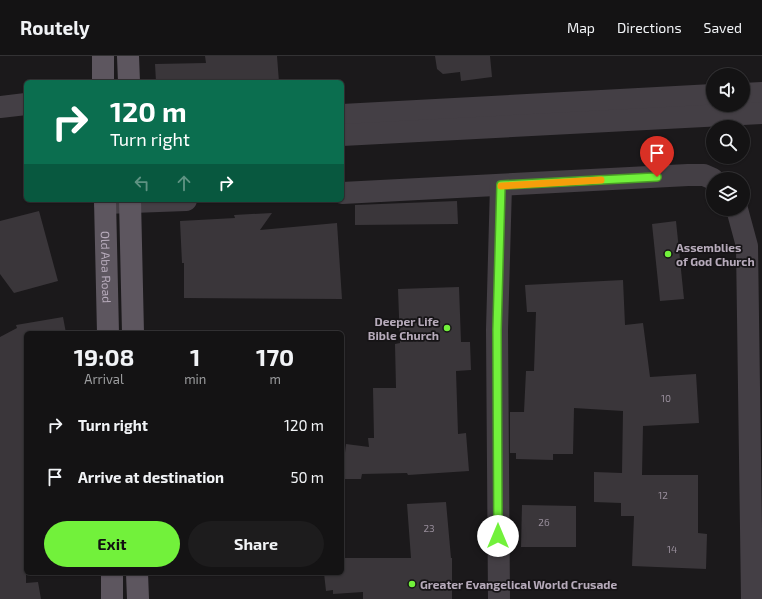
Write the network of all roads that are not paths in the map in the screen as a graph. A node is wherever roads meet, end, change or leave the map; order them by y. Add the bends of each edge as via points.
1 (103, 56) edge
2 (128, 56) edge
3 (103, 80) edge
4 (129, 80) edge
5 (762, 93) edge
6 (750, 94) edge
7 (706, 95) edge
8 (24, 104) edge
9 (0, 107) edge
10 (762, 113) edge
11 (344, 115) edge
12 (344, 135) edge
13 (706, 177) edge
14 (501, 185) junction
15 (344, 193) edge
16 (105, 202) edge
17 (130, 202) edge
18 (739, 216) edge
19 (108, 331) edge
20 (133, 331) edge
21 (112, 575) edge
22 (137, 575) edge
23 (112, 599) edge
24 (138, 599) edge
25 (499, 599) edge
26 (752, 599) edge

1 - 3 main road
2 - 4 main road
5 - 6 street
7 - 11 street
8 - 9 street
10 - 12 street
13 - 14 street via 688,175
14 - 15 street
14 - 25 street via 497,330
16 - 19 main road, Old Aba Road
17 - 20 main road, Old Aba Road
18 - 26 street via 747,246
21 - 23 main road
22 - 24 main road

